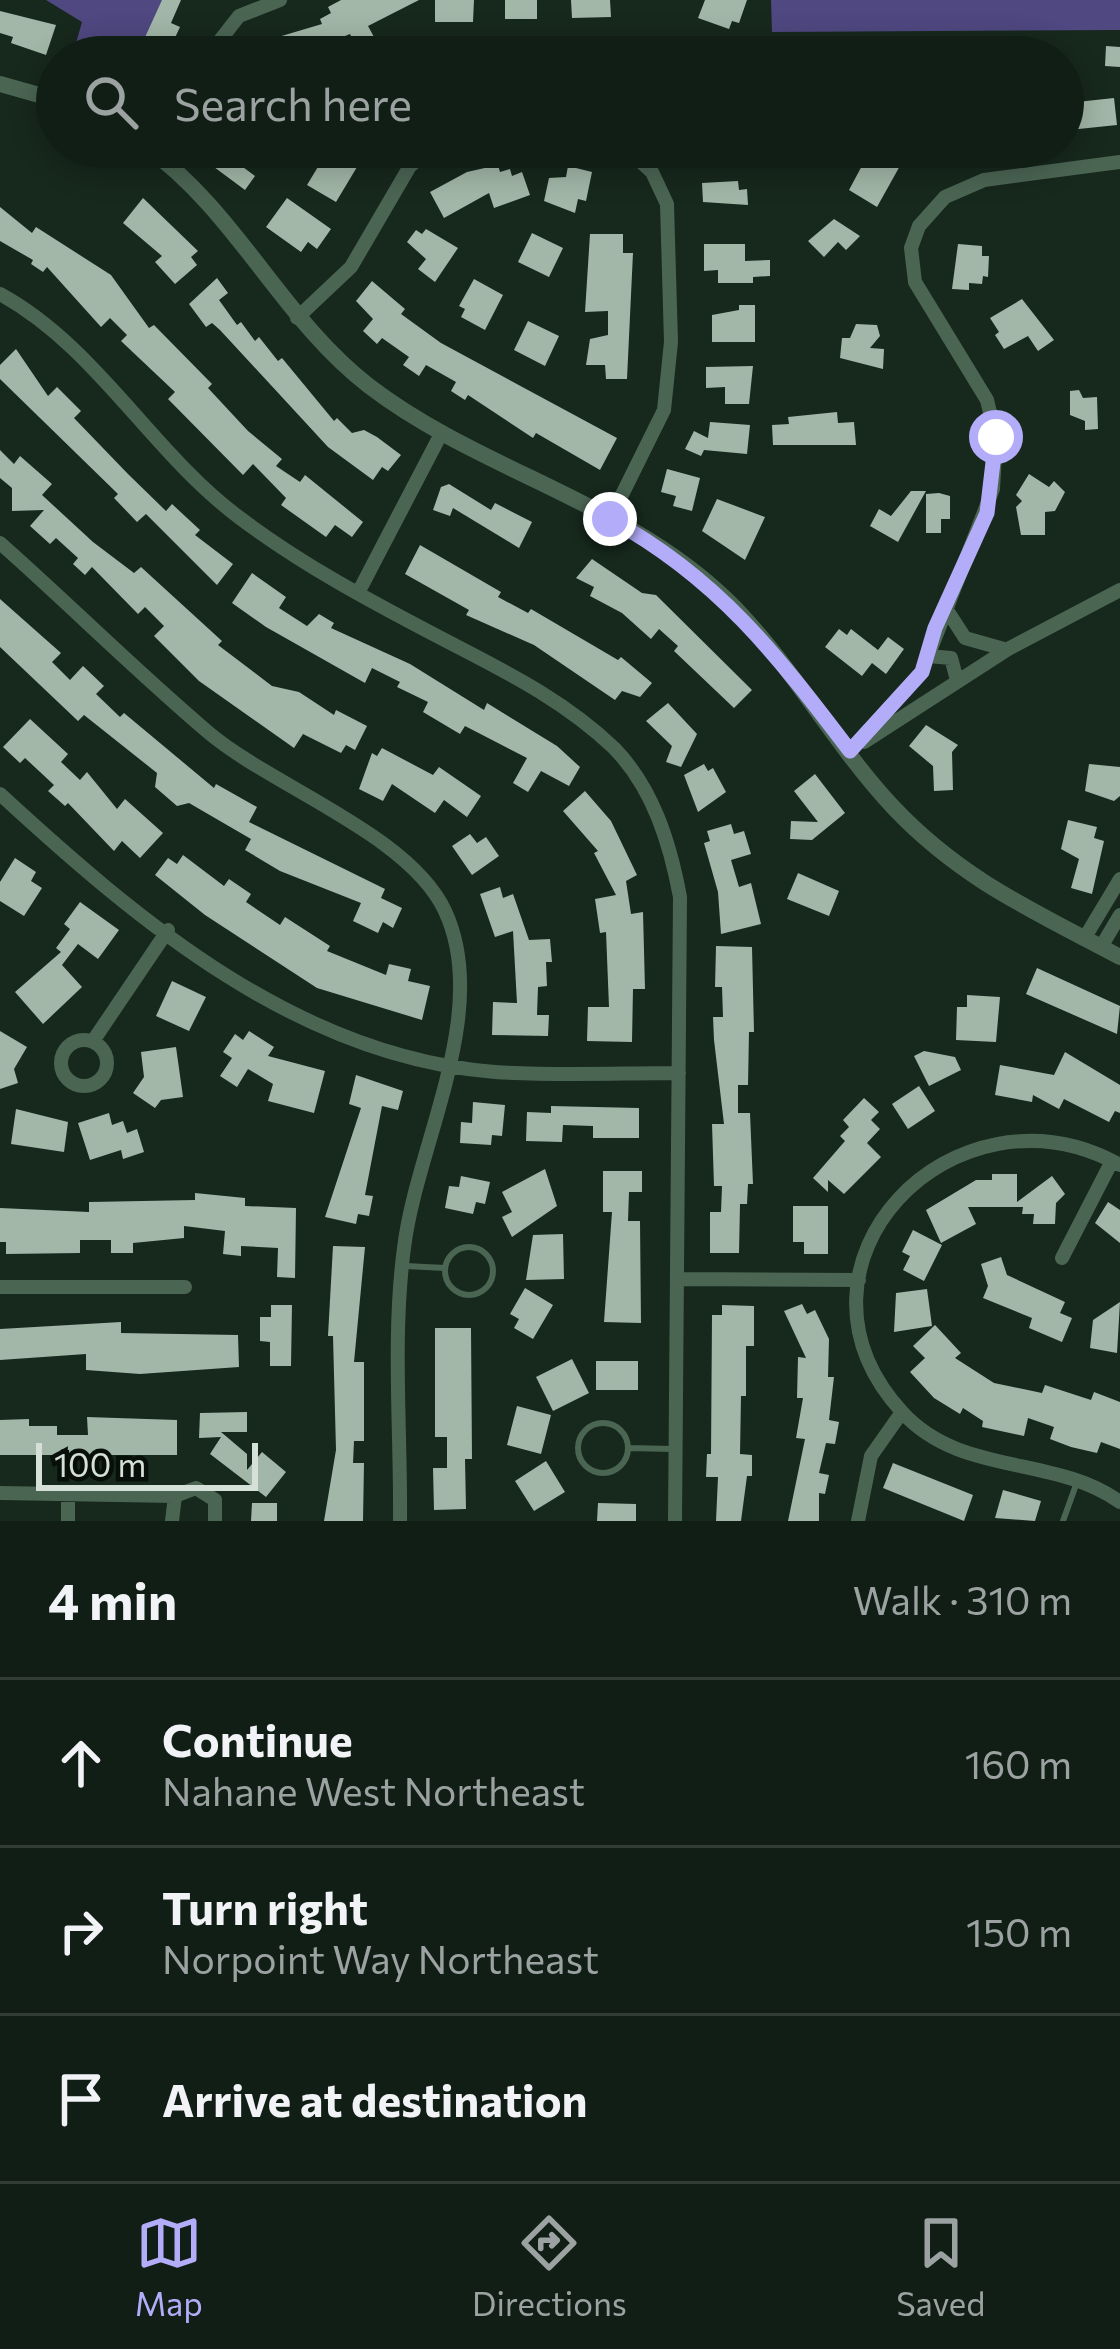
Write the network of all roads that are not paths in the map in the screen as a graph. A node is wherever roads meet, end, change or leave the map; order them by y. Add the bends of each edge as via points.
1 (280, 0) edge
2 (223, 36) edge
3 (0, 85) edge
4 (36, 94) edge
5 (1120, 163) edge
6 (1084, 167) edge
7 (174, 168) edge
8 (409, 168) edge
9 (648, 168) edge
10 (1076, 168) edge
11 (0, 294) edge
12 (297, 318) junction
13 (442, 432) junction
14 (610, 519) junction
15 (0, 543) edge
16 (1120, 590) edge
17 (358, 593) junction
18 (945, 607) junction
19 (1008, 649) junction
20 (928, 656) junction
21 (956, 680) junction
22 (850, 751) junction
23 (5, 798) edge
24 (0, 818) edge
25 (1120, 879) edge
26 (1120, 915) edge
27 (168, 930) junction
28 (1093, 943) junction
29 (1120, 957) edge
30 (93, 1041) dead end
31 (449, 1062) junction
32 (679, 1073) junction
33 (1116, 1163) edge
34 (1062, 1258) dead end
35 (402, 1266) junction
36 (445, 1268) junction
37 (678, 1279) junction
38 (859, 1280) junction
39 (0, 1287) edge
40 (185, 1287) dead end
41 (902, 1412) junction
42 (628, 1448) junction
43 (677, 1449) junction
44 (1078, 1479) junction
45 (0, 1493) edge
46 (68, 1494) junction
47 (175, 1496) junction
48 (1120, 1502) edge
49 (68, 1521) edge
50 (172, 1521) edge
51 (215, 1521) edge
52 (400, 1521) edge
53 (675, 1521) edge
54 (858, 1521) edge
55 (1063, 1521) edge

1 - 2 street via 238,16
3 - 4 street
5 - 6 street
7 - 12 street via 222,217
8 - 12 street via 351,268
9 - 14 street via 667,204 671,342 664,410
10 - 18 street via 958,190 933,206 913,238 920,295 979,381 996,437 987,513
11 - 17 street via 55,330 238,517
12 - 13 street via 369,386
13 - 14 street
13 - 17 street
14 - 22 street via 727,600
15 - 31 street via 211,734 418,871 446,914 458,955
16 - 19 street
17 - 32 street via 549,694 632,770 662,826 680,897
18 - 19 street via 965,638
18 - 20 street
19 - 21 street
20 - 21 street via 951,658
20 - 22 street
21 - 22 street
22 - 28 street via 890,804 967,874
23 - 24 street
23 - 27 street
25 - 28 street
26 - 28 street
27 - 30 street
27 - 31 street via 300,1020 344,1039
28 - 29 street
31 - 32 street via 496,1072
31 - 35 street
32 - 37 street
33 - 34 street
33 - 38 street via 1057,1142 1022,1141 942,1160 889,1206
35 - 36 lane
35 - 52 street
36 - 36 lane via 453,1253 477,1248 494,1274 487,1288 466,1296 448,1283
37 - 38 street
37 - 43 street
38 - 41 street via 865,1348
39 - 40 street
41 - 44 street via 962,1453
41 - 54 street via 871,1456
42 - 42 lane via 618,1428 603,1423 583,1433 578,1449 590,1469 607,1472 622,1464
42 - 43 lane
43 - 53 street
44 - 48 street
44 - 55 lane
45 - 46 street
46 - 47 street
46 - 49 street
47 - 50 street
47 - 51 street via 203,1490 214,1500

